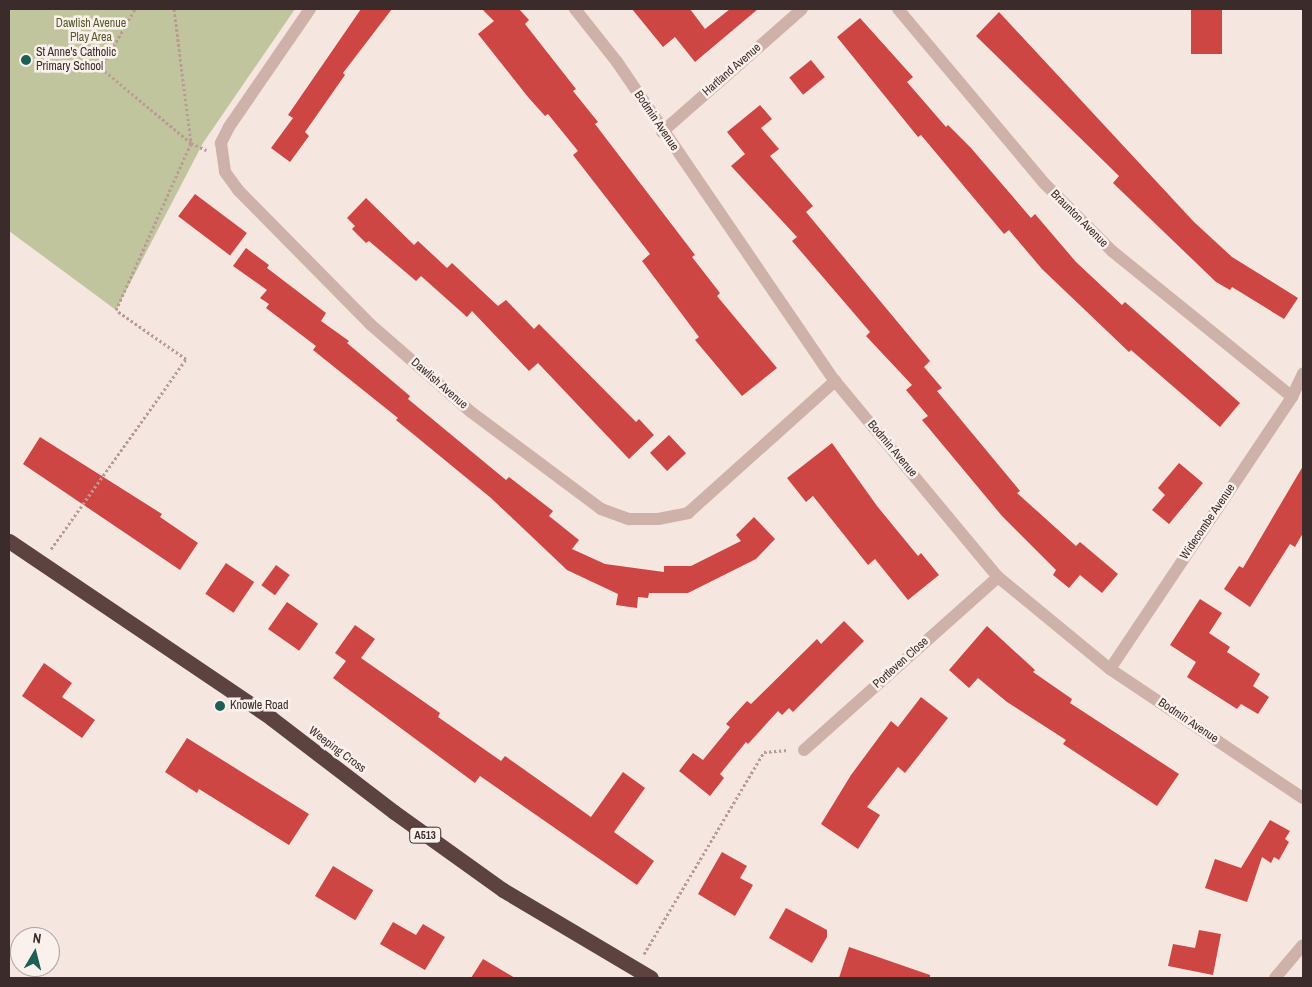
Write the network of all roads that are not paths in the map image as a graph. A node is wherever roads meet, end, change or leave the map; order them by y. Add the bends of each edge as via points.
1 (310, 9) edge
2 (575, 9) edge
3 (802, 9) edge
4 (898, 9) edge
5 (662, 132) junction
6 (1303, 373) edge
7 (835, 381) junction
8 (1292, 397) junction
9 (9, 541) edge
10 (998, 577) junction
11 (1110, 669) junction
12 (804, 750) road end
13 (1303, 798) edge
14 (1303, 944) edge
15 (651, 978) edge
16 (1275, 978) edge

1 - 7 street, Dawlish Avenue via 229,127 222,143 225,172 238,190 377,330 471,412 601,509 629,519 658,519 688,513
2 - 5 street, Bodmin Avenue via 617,62
3 - 5 street, Hartland Avenue
4 - 8 street, Braunton Avenue via 1044,183 1112,251
5 - 7 street, Bodmin Avenue
6 - 8 street, Widecombe Avenue
7 - 10 street, Bodmin Avenue
8 - 11 street, Widecombe Avenue
9 - 15 highway, Weeping Cross / A513 via 271,718 503,890
10 - 11 street, Bodmin Avenue
10 - 12 street, Portleven Close
11 - 13 street, Bodmin Avenue
14 - 16 street

